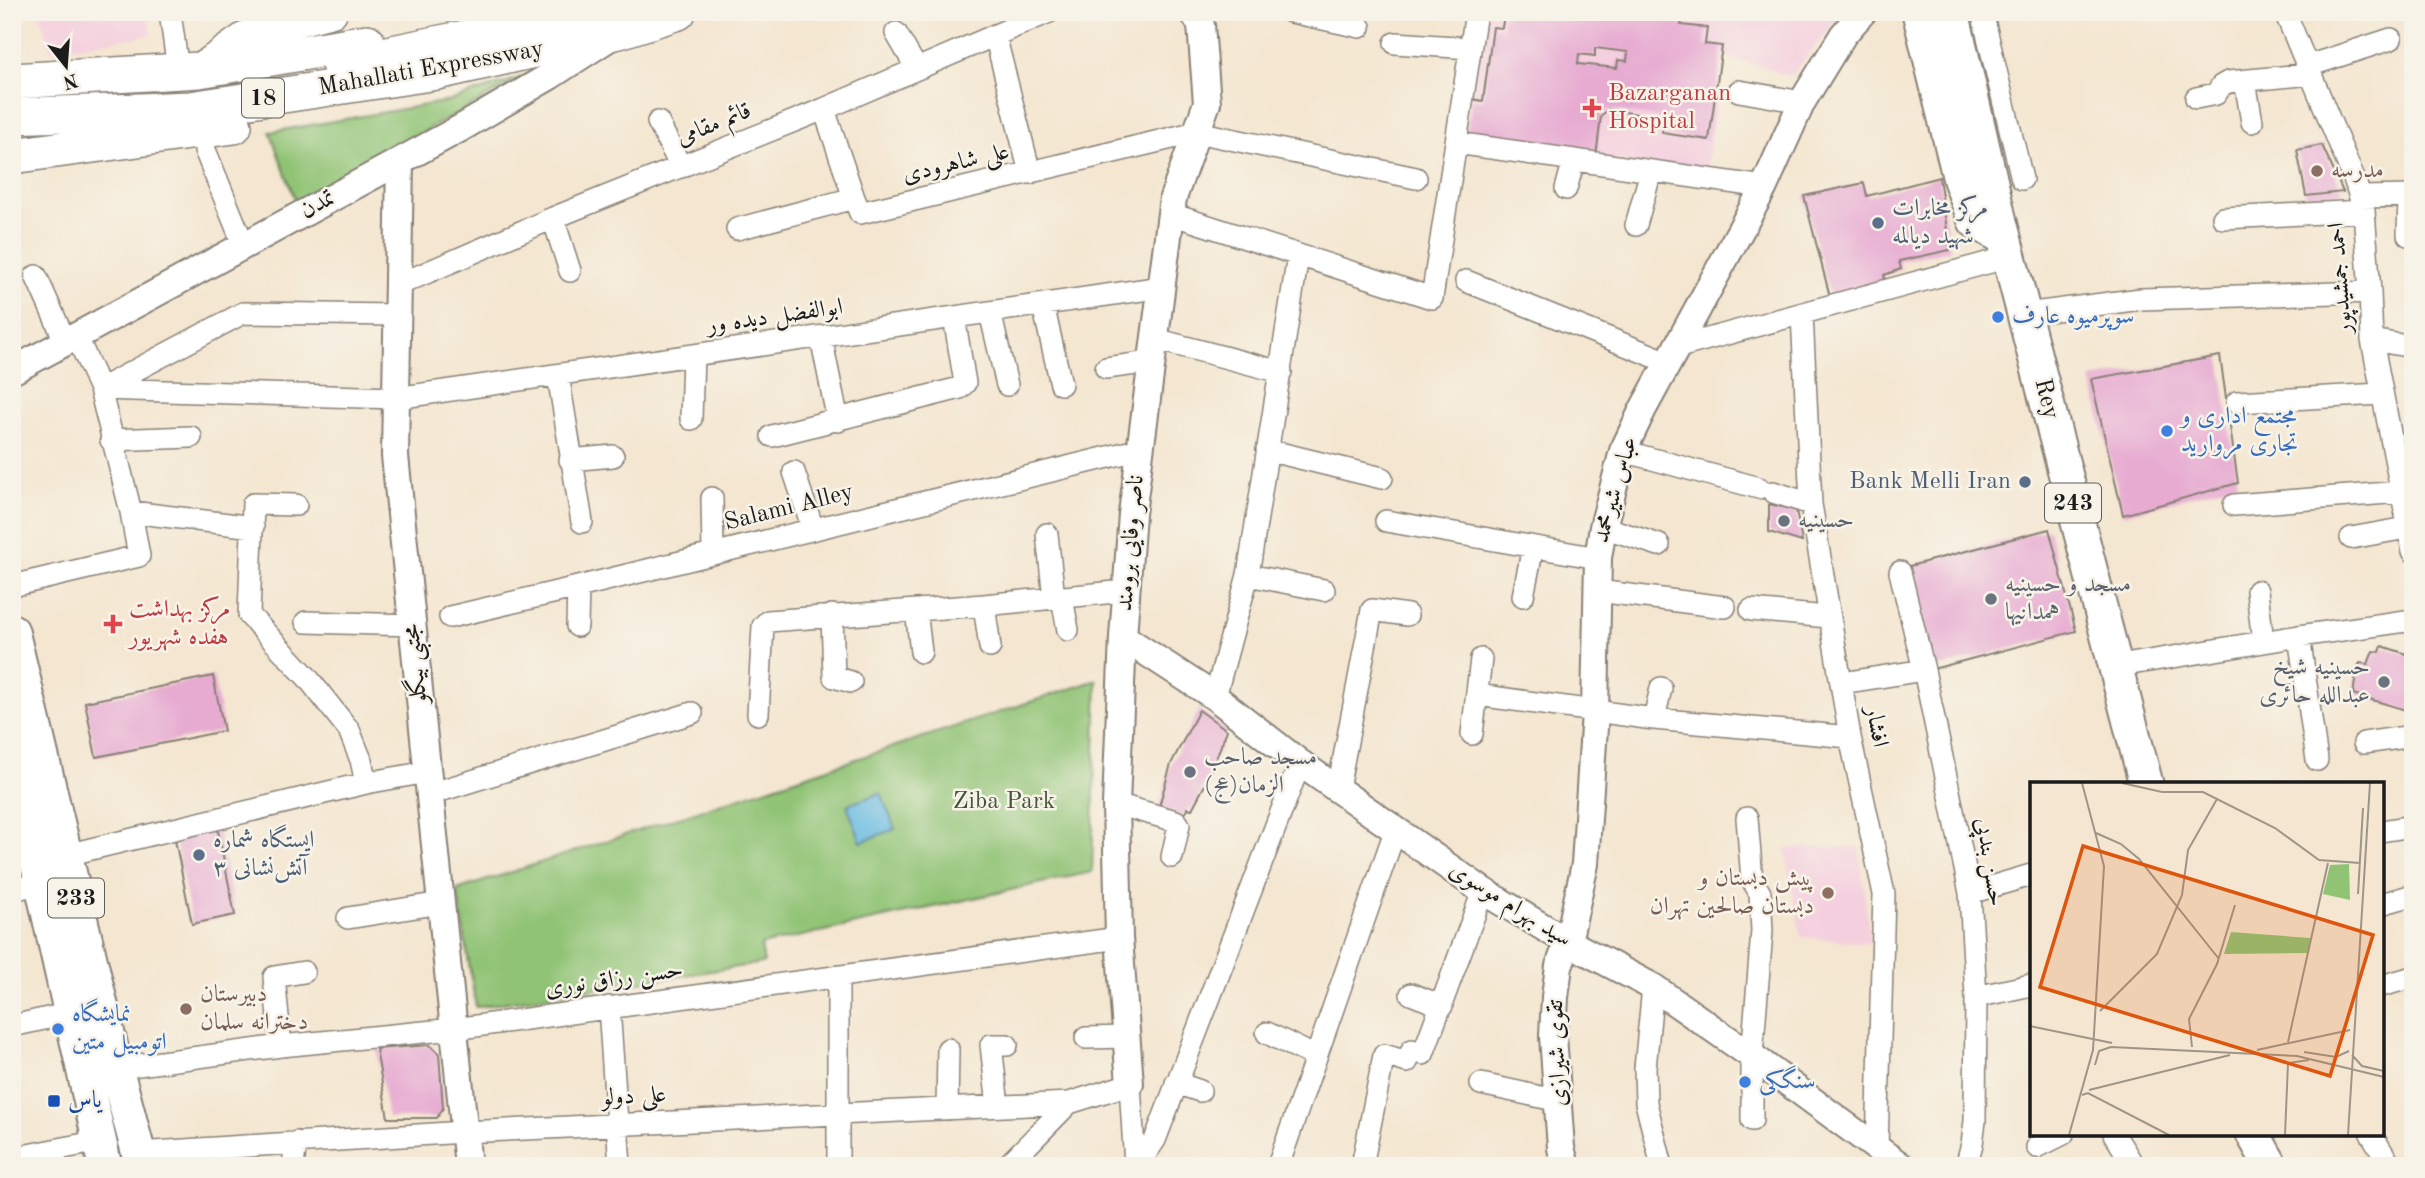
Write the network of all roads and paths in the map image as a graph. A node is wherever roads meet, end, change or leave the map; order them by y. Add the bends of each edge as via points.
1 (170, 12) edge
2 (332, 12) edge
3 (572, 12) edge
4 (678, 12) edge
5 (1049, 12) edge
6 (1193, 12) edge
7 (1291, 12) edge
8 (1476, 12) edge
9 (1863, 12) edge
10 (1919, 12) edge
11 (1952, 12) edge
12 (1982, 12) edge
13 (2285, 12) edge
14 (1360, 27) dead end
15 (619, 31) junction
16 (896, 33) dead end
17 (995, 35) junction
18 (2391, 39) dead end
19 (1395, 43) dead end
20 (508, 44) junction
21 (1470, 48) junction
22 (917, 69) junction
23 (188, 70) junction
24 (2310, 70) junction
25 (13, 80) edge
26 (2245, 81) junction
27 (1739, 91) dead end
28 (2196, 98) dead end
29 (1802, 102) junction
30 (824, 109) junction
31 (12, 116) edge
32 (658, 122) dead end
33 (2252, 122) dead end
34 (1197, 132) junction
35 (1456, 143) junction
36 (205, 150) dead end
37 (12, 156) edge
38 (1574, 160) junction
39 (400, 161) junction
40 (681, 167) junction
41 (1651, 171) junction
42 (1030, 173) junction
43 (1416, 178) dead end
44 (2022, 179) dead end
45 (1764, 187) junction
46 (1566, 189) dead end
47 (2411, 196) edge
48 (854, 198) junction
49 (2362, 204) junction
50 (1171, 214) junction
51 (553, 218) junction
52 (2222, 218) dead end
53 (1636, 225) dead end
54 (737, 229) dead end
55 (2408, 235) dead end
56 (2004, 239) junction
57 (244, 246) junction
58 (1298, 256) junction
59 (570, 271) dead end
60 (36, 276) dead end
61 (1465, 281) dead end
62 (398, 285) junction
63 (1162, 287) junction
64 (2371, 292) junction
65 (1043, 305) junction
66 (990, 312) junction
67 (397, 314) junction
68 (1802, 314) junction
69 (2024, 314) junction
70 (954, 317) junction
71 (821, 337) junction
72 (72, 340) junction
73 (2372, 340) junction
74 (2412, 342) edge
75 (1153, 350) junction
76 (693, 355) junction
77 (1672, 355) junction
78 (1106, 368) dead end
79 (12, 371) edge
80 (1281, 372) junction
81 (558, 375) junction
82 (1061, 384) dead end
83 (1007, 385) dead end
84 (100, 389) junction
85 (2381, 394) junction
86 (396, 398) junction
87 (2237, 402) dead end
88 (691, 419) dead end
89 (838, 421) junction
90 (772, 436) dead end
91 (191, 437) dead end
92 (111, 440) junction
93 (1141, 449) junction
94 (1267, 450) junction
95 (1623, 451) junction
96 (613, 457) dead end
97 (570, 460) junction
98 (794, 472) dead end
99 (1382, 478) dead end
100 (2401, 492) junction
101 (712, 498) dead end
102 (1811, 504) junction
103 (296, 505) dead end
104 (2234, 505) dead end
105 (131, 512) junction
106 (1385, 521) dead end
107 (582, 522) dead end
108 (253, 527) junction
109 (1603, 527) junction
110 (2407, 528) junction
111 (813, 530) junction
112 (1046, 534) dead end
113 (2351, 538) dead end
114 (1659, 545) dead end
115 (1533, 547) junction
116 (2413, 551) edge
117 (713, 554) junction
118 (1598, 558) junction
119 (1900, 572) dead end
120 (1248, 575) junction
121 (12, 586) edge
122 (578, 587) junction
123 (1324, 590) dead end
124 (1125, 591) junction
125 (1597, 591) junction
126 (2257, 591) dead end
127 (1523, 596) dead end
128 (1058, 598) junction
129 (985, 605) junction
130 (1725, 607) dead end
131 (916, 610) junction
132 (1751, 610) dead end
133 (832, 615) junction
134 (1407, 615) dead end
135 (450, 617) dead end
136 (1828, 617) junction
137 (2413, 620) edge
138 (306, 622) dead end
139 (412, 625) junction
140 (577, 626) dead end
141 (1068, 630) dead end
142 (12, 631) edge
143 (2299, 636) junction
144 (1123, 637) junction
145 (2263, 642) junction
146 (990, 647) dead end
147 (921, 652) dead end
148 (1480, 659) dead end
149 (2125, 665) dead end
150 (1924, 670) junction
151 (851, 682) dead end
152 (1842, 683) junction
153 (1661, 688) dead end
154 (1477, 695) junction
155 (1215, 697) junction
156 (1595, 712) junction
157 (692, 713) dead end
158 (758, 714) dead end
159 (1654, 719) junction
160 (1472, 734) dead end
161 (2413, 736) edge
162 (1850, 737) junction
163 (2364, 743) dead end
164 (13, 759) edge
165 (2317, 760) dead end
166 (1300, 763) junction
167 (2145, 782) edge
168 (366, 783) junction
169 (429, 783) junction
170 (1338, 789) junction
171 (1116, 804) junction
172 (1747, 818) dead end
173 (2413, 826) edge
174 (1395, 831) junction
175 (2383, 831) edge
176 (66, 855) junction
177 (1172, 856) dead end
178 (2030, 875) edge
179 (27, 887) edge
180 (1483, 891) junction
181 (1970, 893) junction
182 (2413, 895) edge
183 (441, 903) junction
184 (2383, 903) edge
185 (348, 918) dead end
186 (1119, 938) junction
187 (1568, 942) junction
188 (304, 972) dead end
189 (838, 976) junction
190 (2413, 977) edge
191 (2030, 985) edge
192 (2383, 985) edge
193 (1653, 987) junction
194 (1410, 994) dead end
195 (1976, 997) junction
196 (1442, 1006) junction
197 (609, 1007) junction
198 (71, 1013) junction
199 (12, 1026) edge
200 (454, 1029) junction
201 (1267, 1033) dead end
202 (1126, 1037) junction
203 (1086, 1038) dead end
204 (1007, 1045) dead end
205 (281, 1046) junction
206 (948, 1049) dead end
207 (1752, 1056) junction
208 (1316, 1058) junction
209 (116, 1068) junction
210 (1176, 1083) junction
211 (1130, 1084) junction
212 (1481, 1084) dead end
213 (1200, 1091) dead end
214 (1559, 1101) junction
215 (1069, 1103) junction
216 (998, 1106) junction
217 (947, 1109) junction
218 (838, 1114) junction
219 (1752, 1120) dead end
220 (617, 1125) junction
221 (464, 1132) junction
222 (2059, 1136) edge
223 (2115, 1136) edge
224 (2254, 1136) edge
225 (2372, 1136) edge
226 (296, 1142) junction
227 (2038, 1146) dead end
228 (1877, 1149) junction
229 (103, 1153) edge
230 (12, 1158) edge
231 (140, 1159) edge
232 (293, 1166) edge
233 (468, 1166) edge
234 (620, 1166) edge
235 (838, 1166) edge
236 (1007, 1166) edge
237 (1136, 1166) edge
238 (1278, 1166) edge
239 (1362, 1166) edge
240 (1566, 1166) edge
241 (1662, 1166) edge
242 (1901, 1166) edge
243 (1966, 1166) edge
244 (2134, 1166) edge
245 (2271, 1166) edge
246 (2391, 1166) edge

1 - 23 street
2 - 23 main road via 251,33
3 - 20 highway, Mahallati Expressway / 18
4 - 15 highway, Mahallati Expressway / 18
5 - 17 street, قائم مقامی
6 - 34 street, ناصر وفایی برومند via 1201,25 1207,103
7 - 14 street
8 - 21 street
9 - 29 street, عباس شیرمحمد via 1843,35
10 - 56 main road via 1960,180 1975,221
11 - 56 main road, Rey / 243
12 - 44 street
13 - 24 street, احمد جمشیدپور
15 - 20 highway, Mahallati Expressway / 18
15 - 37 highway via 530,69 408,99
15 - 39 street, تمدن
16 - 22 street
17 - 22 street, قائم مقامی
17 - 42 street
18 - 24 street
19 - 21 street
20 - 23 highway via 476,22
20 - 25 highway, Mahallati Expressway / 18 via 223,83
20 - 31 highway, Mahallati Expressway / 18 via 437,72 190,109
21 - 35 street
22 - 30 street, قائم مقامی
23 - 25 highway
24 - 26 street
24 - 49 street, احمد جمشیدپور
26 - 28 street via 2224,83 2216,94
26 - 33 street
27 - 29 street
29 - 45 street, عباس شیرمحمد
30 - 40 street, قائم مقامی
30 - 48 street
32 - 40 street
34 - 42 street, علی شاهرودی
34 - 43 street
34 - 50 street, ناصر وفایی برومند
35 - 38 street
35 - 58 street via 1432,298
36 - 57 street
38 - 41 street
38 - 46 street
39 - 57 street, تمدن
39 - 62 street, مجتبی بیگلو
40 - 51 street, قائم مقامی
41 - 45 street
41 - 53 street
42 - 48 street, علی شاهرودی via 860,213
45 - 77 street, عباس شیرمحمد
47 - 49 street
47 - 55 street
48 - 54 street
49 - 52 street
49 - 64 street, احمد جمشیدپور
50 - 58 street
50 - 63 street, ناصر وفایی برومند
51 - 59 street
51 - 62 street, قائم مقامی
56 - 68 street
56 - 69 main road, Rey / 243
57 - 72 street, تمدن
58 - 80 street
60 - 72 street
61 - 77 street
62 - 67 street, مجتبی بیگلو
63 - 65 street, ابوالفضل دیده ور
63 - 75 street, ناصر وفایی برومند
64 - 69 street via 2141,299
64 - 73 street, احمد جمشیدپور
65 - 66 street, ابوالفضل دیده ور
65 - 82 street
66 - 70 street, ابوالفضل دیده ور
66 - 83 street
67 - 84 street via 243,313
67 - 86 street, مجتبی بیگلو
68 - 77 street
68 - 102 street, افشار
69 - 167 main road, Rey / 243
70 - 71 street, ابوالفضل دیده ور
70 - 89 street via 965,383 960,388
71 - 76 street, ابوالفضل دیده ور
71 - 89 street
72 - 79 street, تمدن
72 - 84 street
73 - 74 street
73 - 85 street, احمد جمشیدپور
75 - 78 street
75 - 80 street
75 - 93 street, ناصر وفایی برومند
76 - 81 street, ابوالفضل دیده ور
76 - 88 street
77 - 95 street, عباس شیرمحمد
80 - 94 street
81 - 86 street, ابوالفضل دیده ور
81 - 97 street
84 - 86 street, ابوالفضل دیده ور
84 - 92 street
85 - 87 street
85 - 100 street, احمد جمشیدپور
86 - 139 street, مجتبی بیگلو via 395,456
89 - 90 street
91 - 92 street
92 - 105 street
93 - 111 street, Salami Alley
93 - 124 street, ناصر وفایی برومند
94 - 99 street
94 - 120 street
95 - 102 street
95 - 109 street, عباس شیرمحمد
96 - 97 street
97 - 107 street
98 - 111 street
100 - 104 street
100 - 110 street, احمد جمشیدپور
101 - 117 street
102 - 136 street, افشار
103 - 108 street via 253,504
105 - 108 street
105 - 121 street via 139,556
106 - 115 street
108 - 168 street via 250,615 349,730
109 - 114 street
109 - 118 street, عباس شیرمحمد
110 - 113 street
110 - 116 street, احمد جمشیدپور
111 - 117 street, Salami Alley
112 - 128 street
115 - 118 street
115 - 127 street
117 - 122 street, Salami Alley
118 - 125 street, عباس شیرمحمد
119 - 150 street, حسن بندپی
120 - 123 street
120 - 155 street
122 - 135 street, Salami Alley
122 - 140 street
124 - 128 street
124 - 144 street, ناصر وفایی برومند
125 - 130 street
125 - 156 street, عباس شیرمحمد
126 - 145 street
128 - 129 street
128 - 141 street
129 - 131 street
129 - 146 street
131 - 133 street
131 - 147 street
132 - 136 street
133 - 151 street via 834,677
133 - 158 street via 768,621 763,626
134 - 170 street via 1372,610
136 - 152 street, افشار
137 - 143 street
138 - 139 street
139 - 169 street, مجتبی بیگلو
142 - 176 main road, 233
143 - 145 street
143 - 165 street
144 - 155 street, سید بهرام موسوی
144 - 171 street, ناصر وفایی برومند
145 - 149 street
148 - 154 street
150 - 152 street
150 - 181 street, حسن بندپی
152 - 162 street, افشار
153 - 159 street
154 - 156 street
154 - 160 street
155 - 166 street, سید بهرام موسوی
156 - 159 street
156 - 187 street, عباس شیرمحمد via 1586,864
157 - 169 street
159 - 162 street
161 - 163 street
162 - 228 street, افشار via 1884,894
164 - 179 main road, 233
166 - 170 street, سید بهرام موسوی
166 - 210 street
168 - 169 street
168 - 176 street
169 - 183 street, مجتبی بیگلو
170 - 174 street, سید بهرام موسوی
171 - 177 street via 1176,821
171 - 186 street, ناصر وفایی برومند
172 - 207 street via 1762,931
173 - 175 street
174 - 180 street, سید بهرام موسوی
174 - 208 street
176 - 209 main road, 233
178 - 181 street
179 - 198 main road, 233
180 - 187 street, سید بهرام موسوی
180 - 196 street
181 - 195 street, حسن بندپی
182 - 184 street
183 - 185 street
183 - 200 street, مجتبی بیگلو
186 - 189 street, حسن رزاق نوری
186 - 202 street, ناصر وفایی برومند
187 - 193 street, سید بهرام موسوی
187 - 214 street, تقوی شیرازی via 1555,997
188 - 205 street via 274,977
189 - 197 street, حسن رزاق نوری
189 - 218 street
190 - 192 street
191 - 195 street
193 - 207 street, سید بهرام موسوی
193 - 241 street via 1646,1103
194 - 196 street
195 - 243 street, حسن بندپی via 1975,1121
196 - 239 street via 1432,1057 1412,1050 1407,1062 1384,1055
197 - 200 street, حسن رزاق نوری
197 - 220 street
198 - 199 street
198 - 229 main road, 233
200 - 205 street, حسن رزاق نوری
200 - 221 street, مجتبی بیگلو
201 - 208 street
202 - 203 street
202 - 211 street, ناصر وفایی برومند
204 - 216 street via 991,1045
205 - 209 street, حسن رزاق نوری
206 - 217 street
207 - 219 street
207 - 228 street, سید بهرام موسوی
208 - 238 street
209 - 231 main road, 233
210 - 213 street
210 - 237 street via 1155,1140
211 - 215 street, علی دولو
211 - 237 street
212 - 214 street
214 - 240 street, تقوی شیرازی
215 - 216 street, علی دولو
215 - 236 street
216 - 217 street, علی دولو
217 - 218 street, علی دولو
218 - 220 street, علی دولو
218 - 235 street
220 - 221 street, علی دولو
220 - 234 street
221 - 226 street, علی دولو
221 - 233 street, مجتبی بیگلو
222 - 227 street
223 - 244 street
224 - 245 main road
225 - 246 street
226 - 231 street, علی دولو
226 - 232 street
228 - 242 street, سید بهرام موسوی
229 - 230 street

